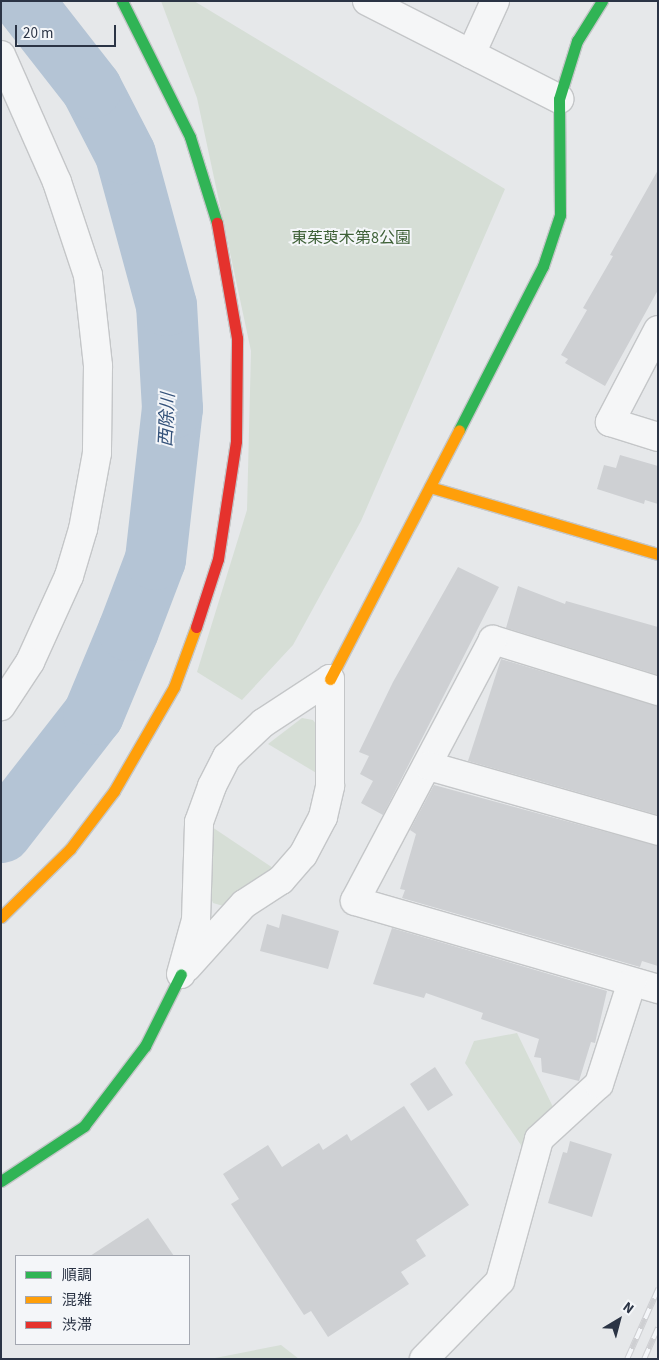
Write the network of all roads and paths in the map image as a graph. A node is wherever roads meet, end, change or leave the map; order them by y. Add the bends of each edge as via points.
1 (122, 1) edge
2 (367, 1) edge
3 (495, 1) edge
4 (602, 1) edge
5 (471, 54) junction
6 (1, 55) edge
7 (559, 98) junction
8 (658, 330) edge
9 (658, 437) edge
10 (430, 487) junction
11 (658, 554) edge
12 (330, 679) junction
13 (658, 691) edge
14 (1, 706) edge
15 (429, 766) junction
16 (658, 831) edge
17 (1, 917) edge
18 (181, 974) junction
19 (645, 986) edge
20 (1, 1181) edge
21 (424, 1359) edge

1 - 17 street via 190,137 206,180 219,231 237,338 236,441 230,498 218,559 198,622 174,687 147,738 114,791 70,849
2 - 5 street
3 - 5 street
4 - 7 street via 576,42
5 - 7 street
6 - 14 street via 58,182 88,275 98,366 97,453 83,529 69,576 30,662
7 - 10 street via 560,215 543,266
8 - 9 street via 610,422
10 - 11 street
10 - 12 street
12 - 18 street via 330,786 323,817 303,855 286,874 244,904
12 - 18 street via 263,723 227,757 212,786 199,822 196,920
13 - 15 street via 493,640
15 - 16 street
15 - 19 street via 355,901
18 - 20 street via 145,1046 84,1126
19 - 21 street via 599,1084 539,1139 500,1281

